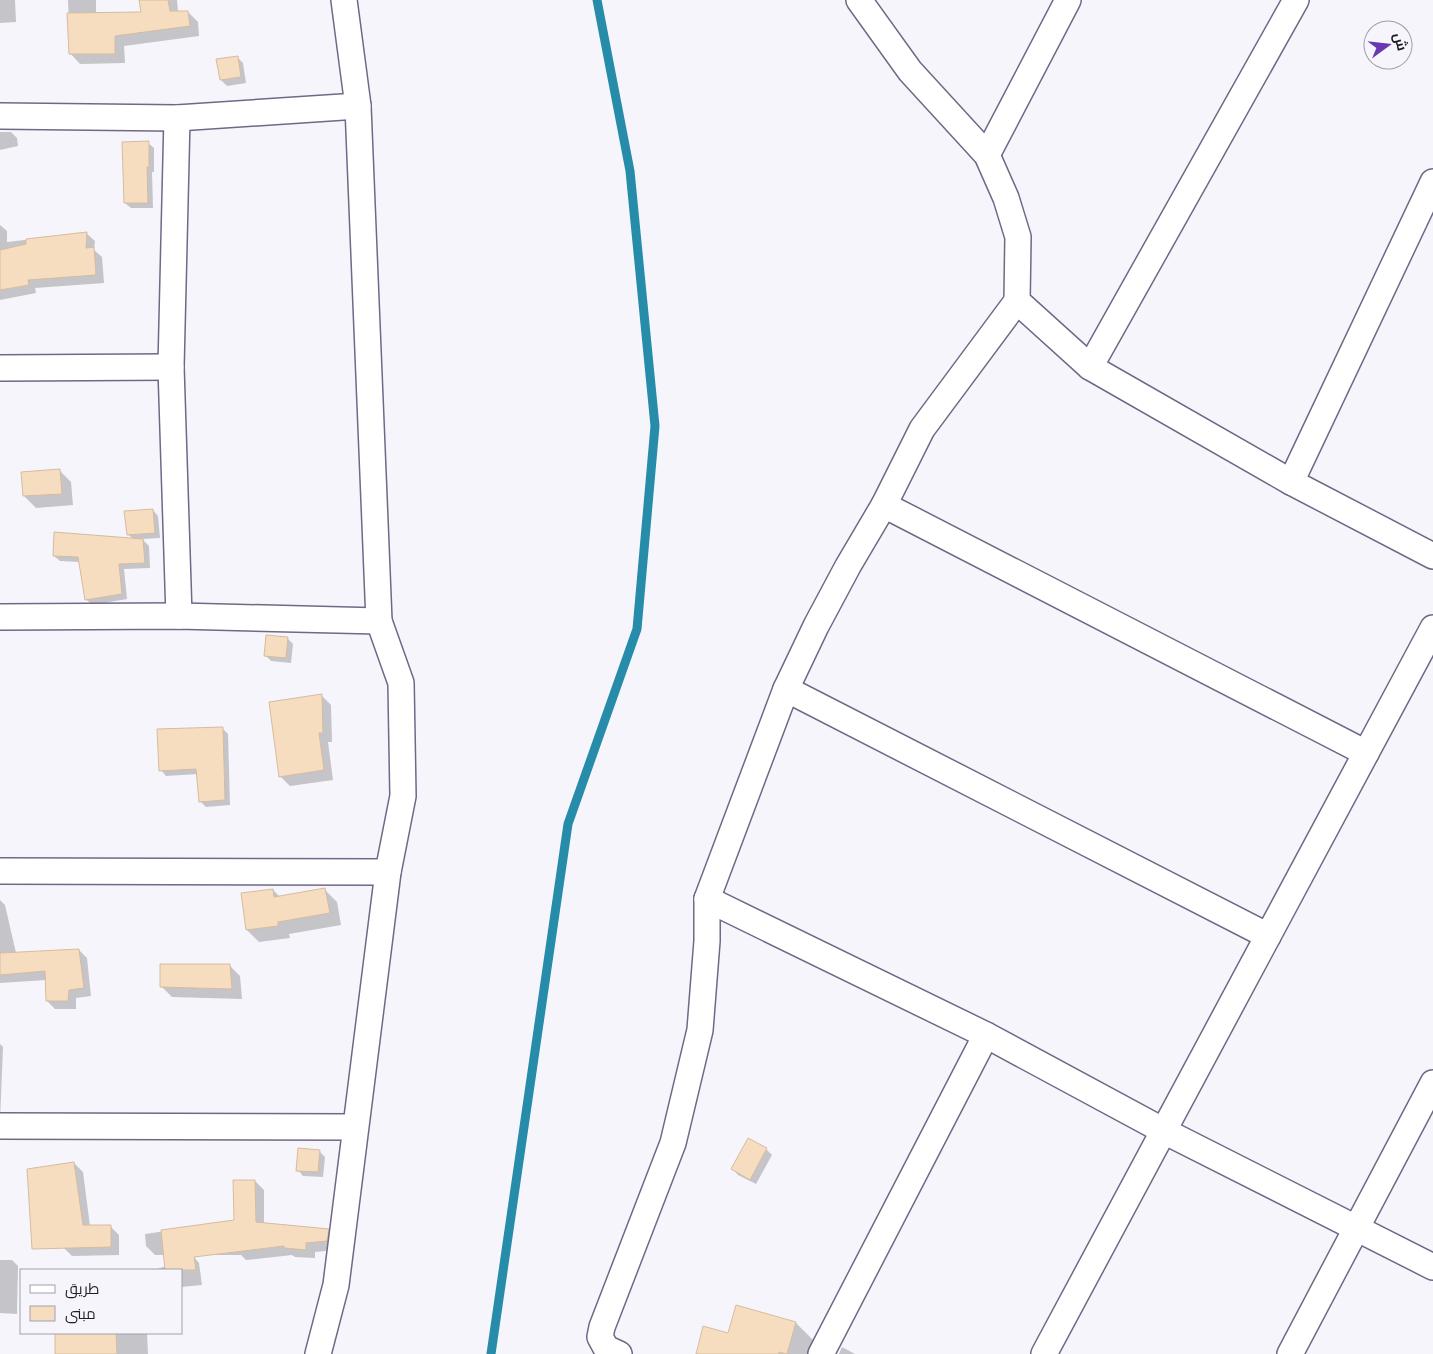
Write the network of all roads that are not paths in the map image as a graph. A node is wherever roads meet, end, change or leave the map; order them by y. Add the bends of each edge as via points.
1 (344, 0) edge
2 (859, 0) edge
3 (1068, 0) edge
4 (1296, 0) edge
5 (358, 106) junction
6 (0, 116) edge
7 (177, 118) junction
8 (987, 156) junction
9 (1433, 182) edge
10 (1017, 301) junction
11 (172, 367) junction
12 (1090, 367) junction
13 (0, 368) edge
14 (1291, 482) junction
15 (884, 505) junction
16 (1433, 556) edge
17 (178, 616) junction
18 (0, 617) edge
19 (379, 621) junction
20 (1433, 628) edge
21 (786, 689) junction
22 (1366, 753) junction
23 (0, 871) edge
24 (388, 872) junction
25 (707, 899) junction
26 (1268, 936) junction
27 (986, 1035) junction
28 (1433, 1083) edge
29 (0, 1126) edge
30 (355, 1127) junction
31 (1164, 1131) junction
32 (1356, 1228) junction
33 (1433, 1268) edge
34 (318, 1354) edge
35 (619, 1354) edge
36 (821, 1354) edge
37 (1044, 1354) edge
38 (1290, 1354) edge

1 - 5 street
2 - 8 street via 910,71
3 - 8 street
4 - 12 street
5 - 7 street
5 - 19 street
6 - 7 street
7 - 11 street
8 - 10 street via 1006,198 1018,237
9 - 14 street
10 - 12 street
10 - 15 street via 922,429
11 - 13 street
11 - 17 street
12 - 14 street
14 - 16 street
15 - 21 street via 816,626
15 - 22 street
17 - 18 street
17 - 19 street
19 - 24 street via 402,683 403,796
20 - 22 street
21 - 25 street
21 - 26 street
22 - 26 street
23 - 24 street
24 - 30 street
25 - 27 street
25 - 35 street via 700,1030 673,1143 602,1326 600,1337 606,1348
26 - 31 street
27 - 31 street
27 - 36 street
28 - 32 street
29 - 30 street
30 - 34 street via 336,1285
31 - 32 street
31 - 37 street
32 - 33 street
32 - 38 street

